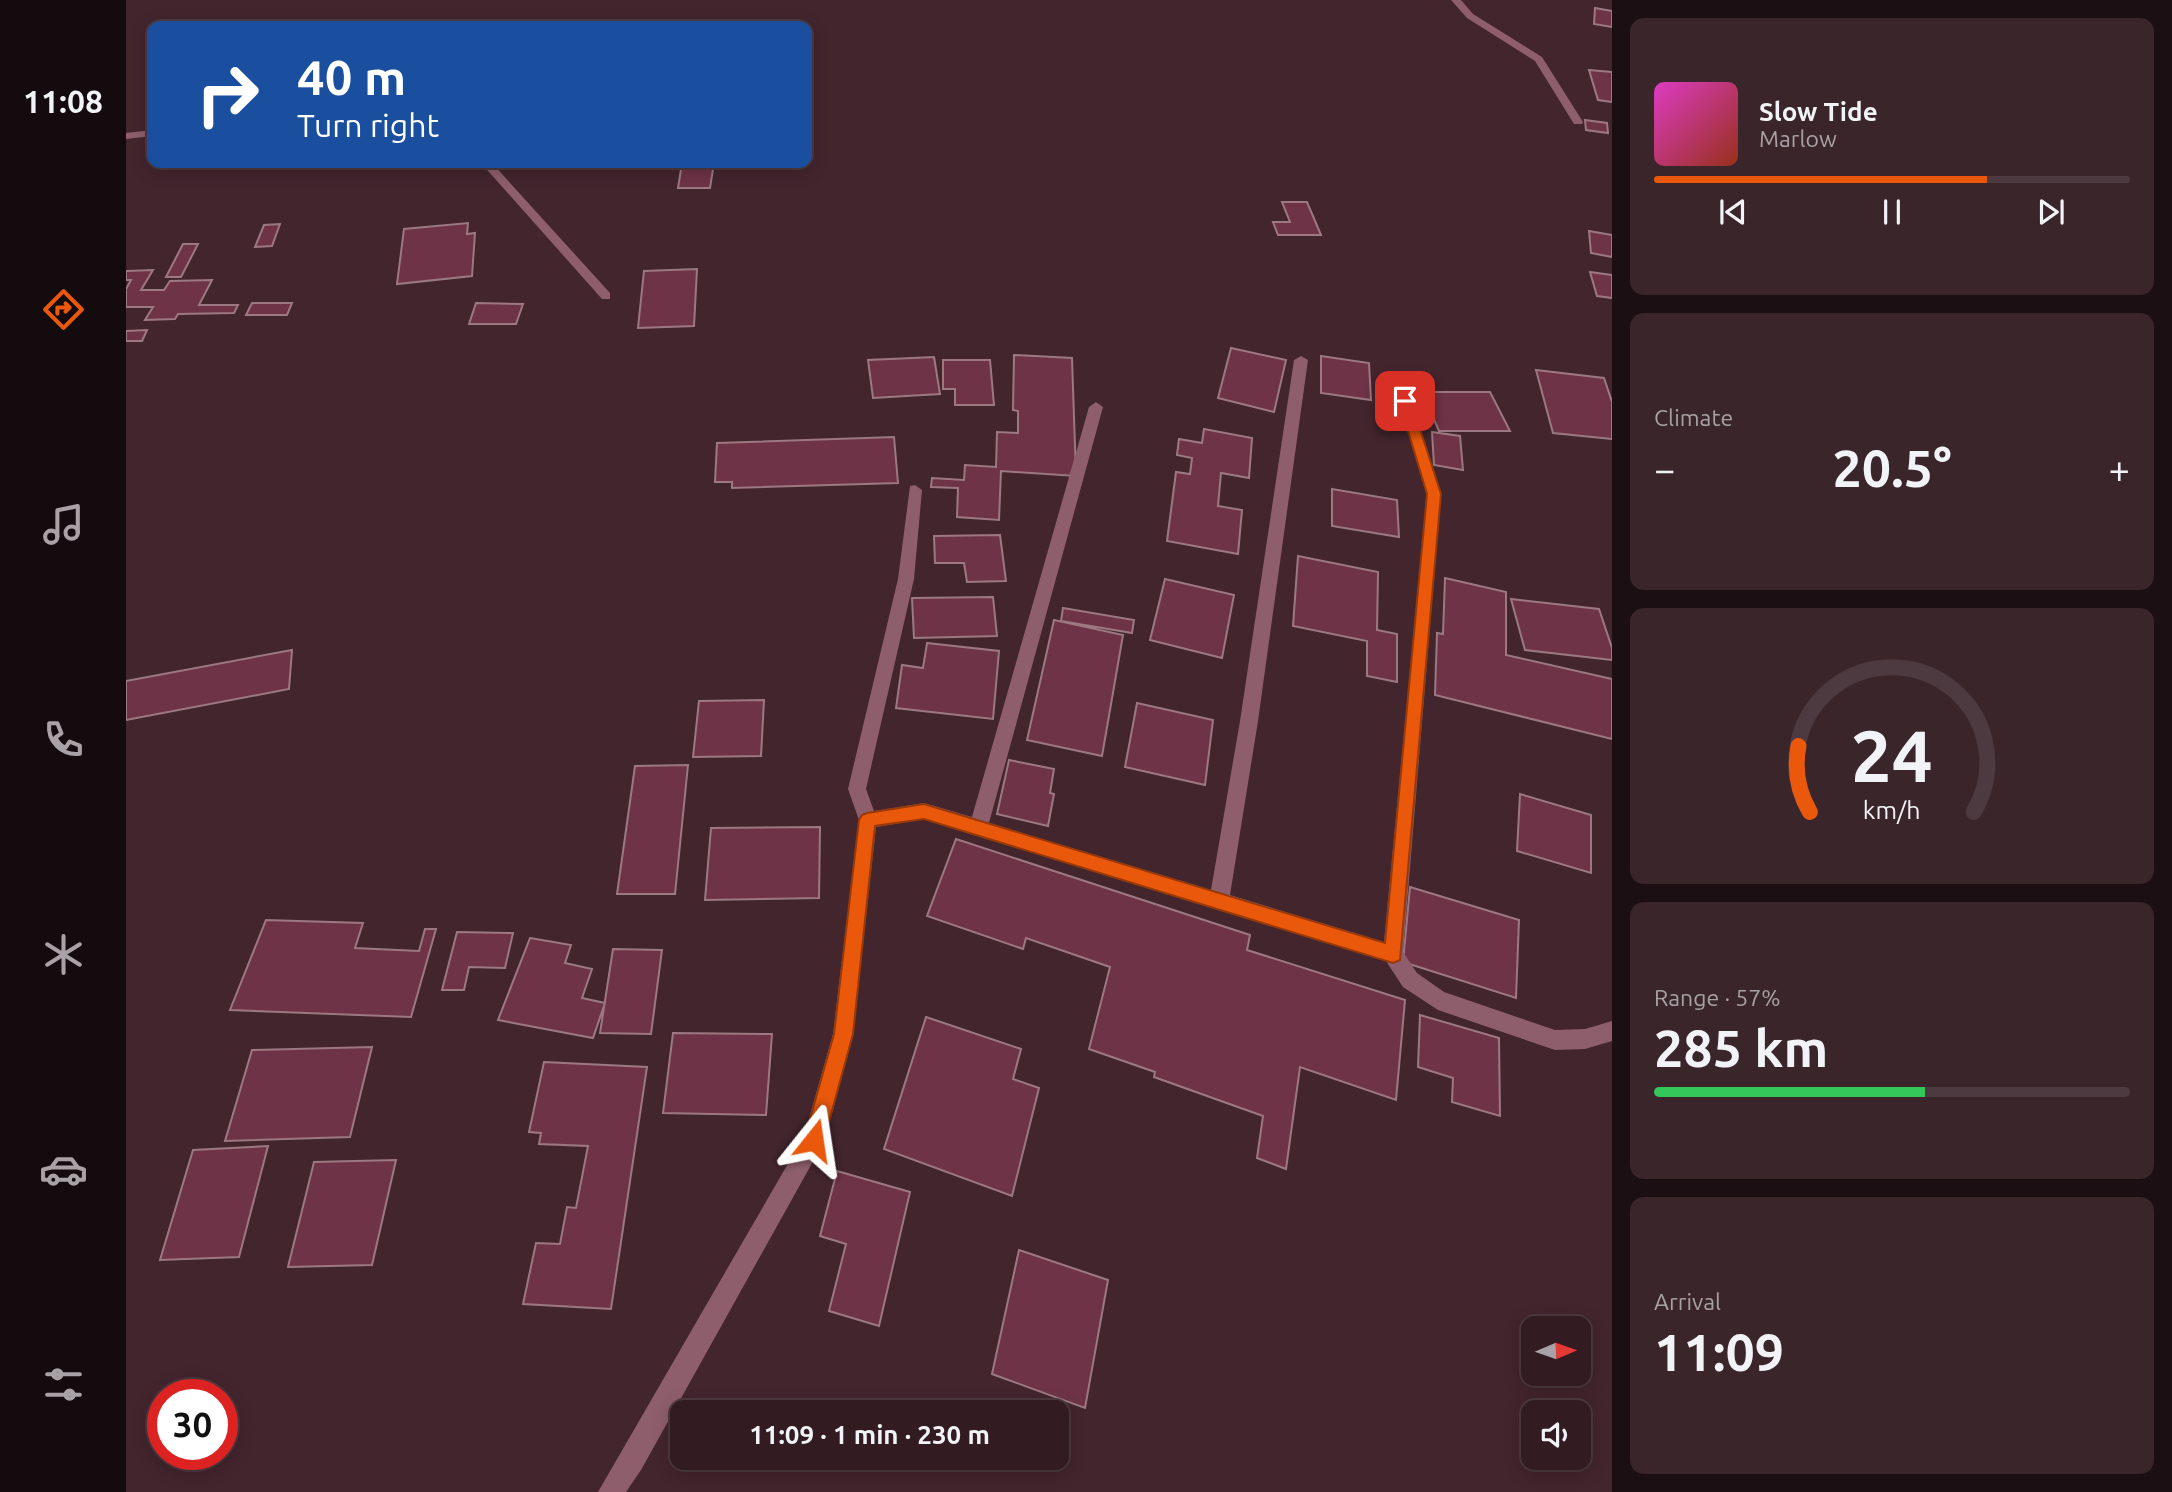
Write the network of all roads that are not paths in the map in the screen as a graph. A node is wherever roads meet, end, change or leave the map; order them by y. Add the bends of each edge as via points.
1 (1456, 0) edge
2 (1577, 122) dead end
3 (147, 134) edge
4 (126, 136) edge
5 (491, 168) edge
6 (606, 296) dead end
7 (1301, 360) dead end
8 (1405, 401) dead end
9 (1096, 407) dead end
10 (915, 490) dead end
11 (867, 820) junction
12 (978, 828) junction
13 (1219, 901) junction
14 (1393, 954) junction
15 (1612, 1031) edge
16 (611, 1492) edge

1 - 2 street via 1470,16 1539,59
3 - 4 street
5 - 6 street
7 - 13 street via 1250,721
8 - 14 street via 1434,494
9 - 12 street
10 - 11 street via 906,579 857,789
11 - 12 street via 924,811
11 - 16 street via 843,1034 814,1140
12 - 13 street
13 - 14 street
14 - 15 street via 1410,979 1438,1000 1555,1040 1585,1039

